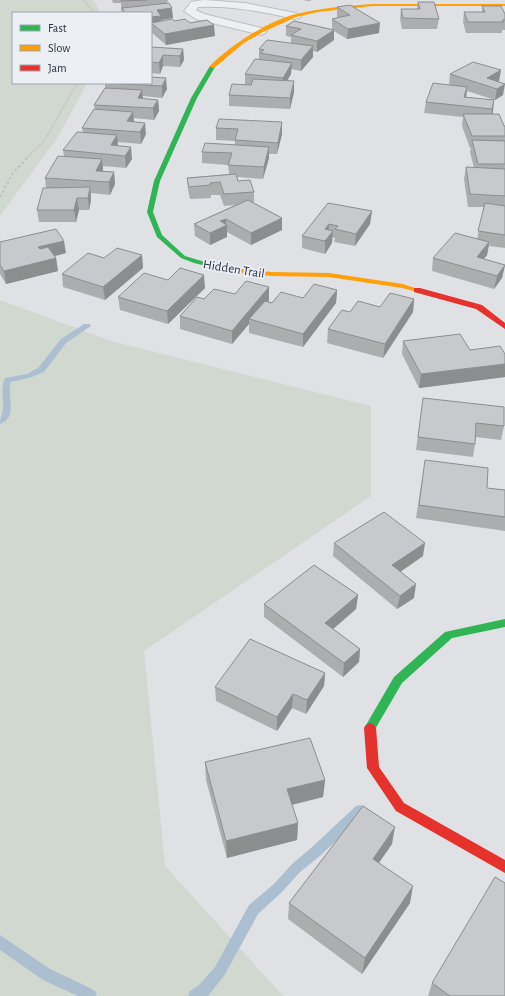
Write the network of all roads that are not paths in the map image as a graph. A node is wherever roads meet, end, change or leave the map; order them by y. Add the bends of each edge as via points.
1 (505, 5) edge
2 (295, 16) junction
3 (261, 30) junction
4 (503, 322) edge
5 (505, 623) edge
6 (505, 867) edge

1 - 2 street, Hidden Trail via 372,5
2 - 3 street, Hidden Trail
2 - 3 street, Hidden Trail via 229,1 195,4 190,11 200,17
3 - 4 street, Hidden Trail via 214,64 194,98 157,182 150,212 159,236 183,257 227,270 329,275 403,286 479,307
5 - 6 street via 449,635 398,680 370,727 373,768 400,807

